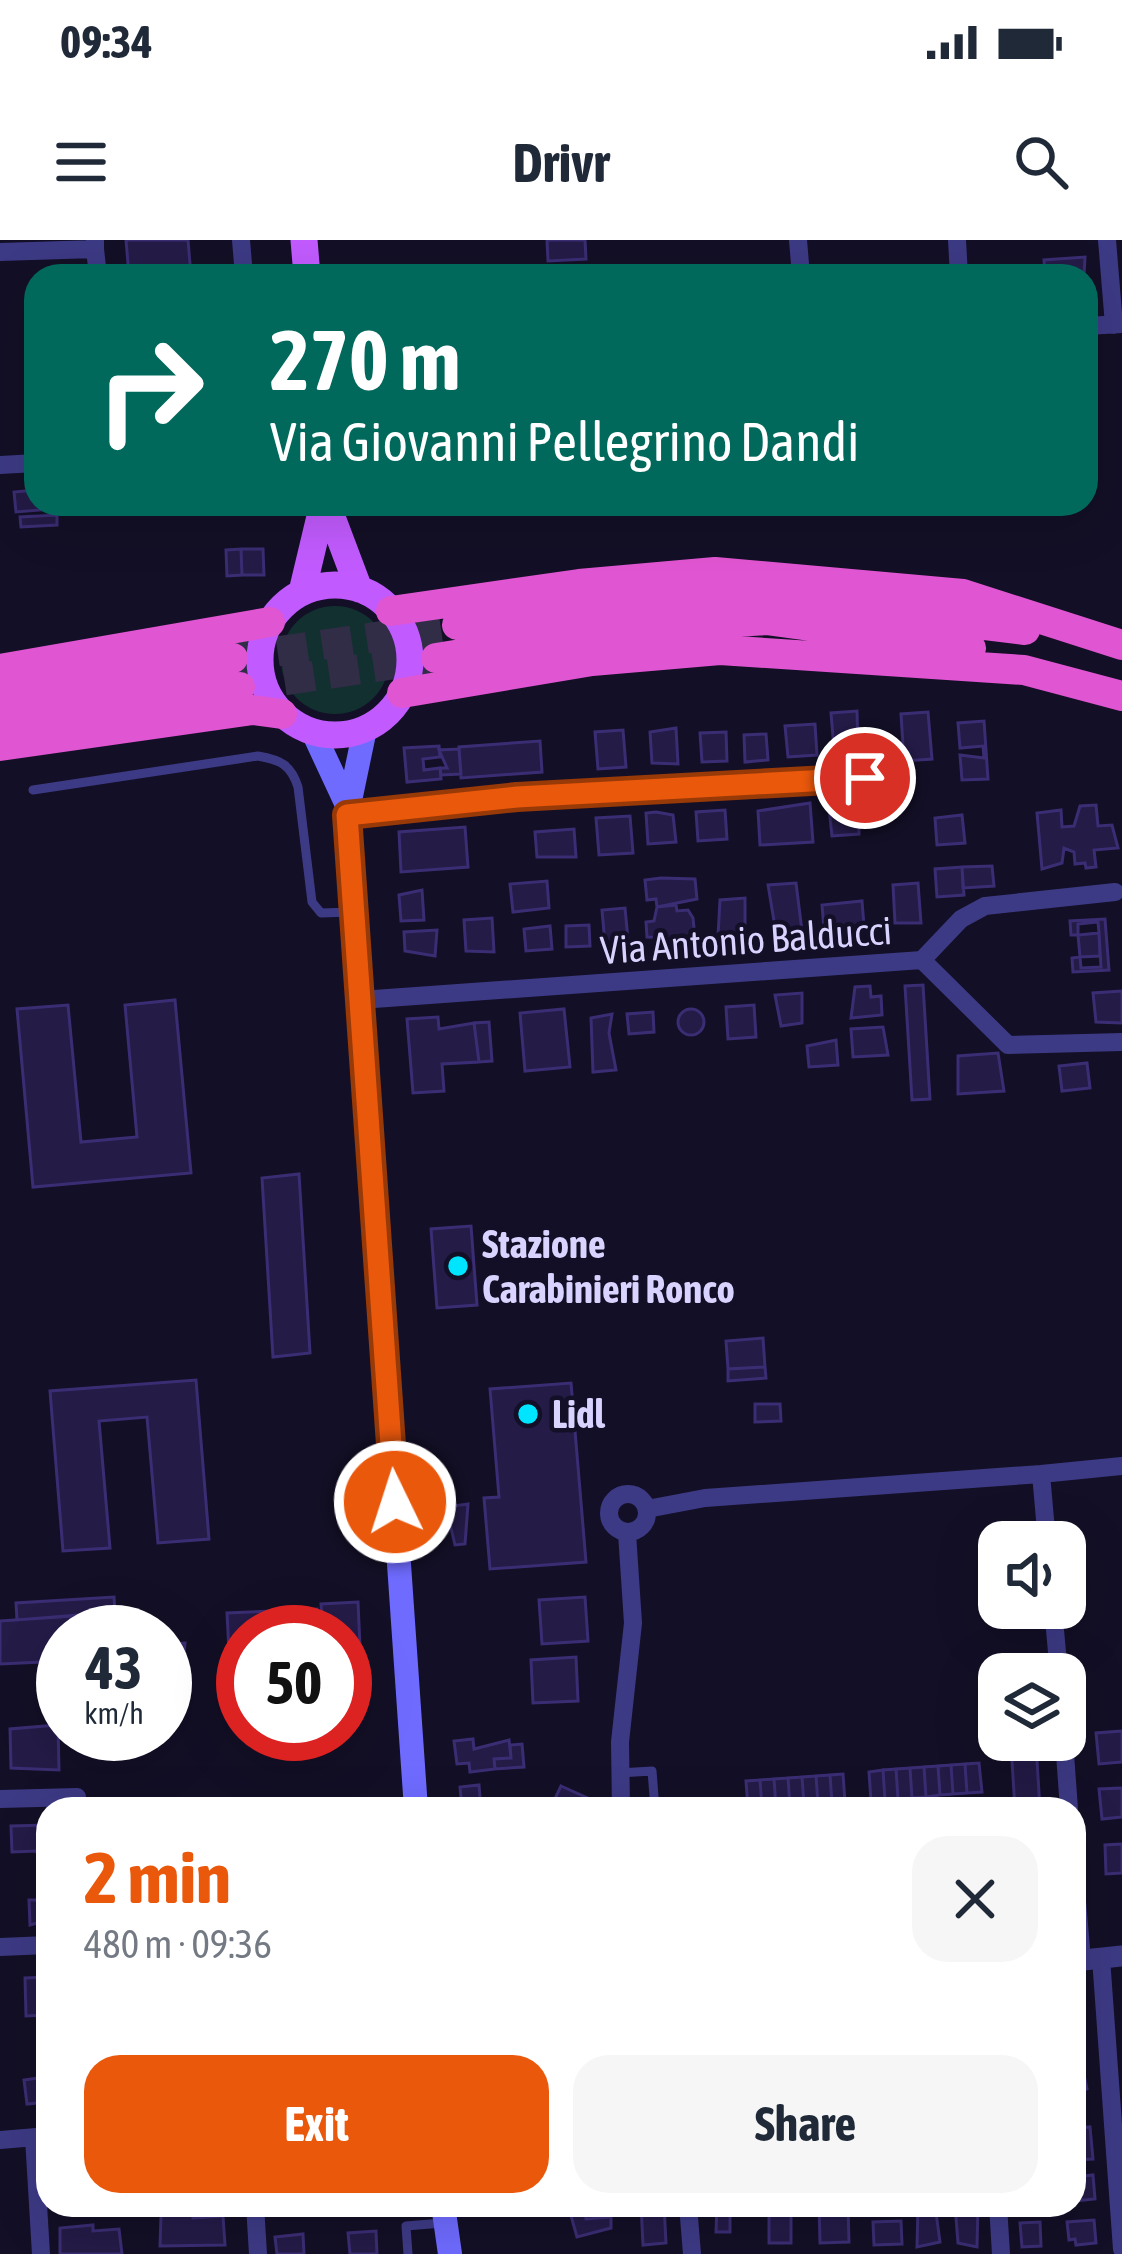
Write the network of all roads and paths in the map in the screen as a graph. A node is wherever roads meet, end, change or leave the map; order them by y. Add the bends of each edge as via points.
1 (1108, 240) edge
2 (47, 244) edge
3 (95, 245) edge
4 (0, 251) edge
5 (1118, 324) edge
6 (322, 516) edge
7 (330, 516) edge
8 (359, 589) junction
9 (302, 592) junction
10 (391, 610) junction
11 (270, 622) junction
12 (457, 625) tunnel mouth
13 (1122, 645) edge
14 (436, 658) tunnel mouth
15 (1122, 661) edge
16 (0, 669) edge
17 (1122, 684) edge
18 (0, 693) edge
19 (402, 693) junction
20 (1122, 696) edge
21 (283, 714) junction
22 (0, 721) edge
23 (365, 729) junction
24 (313, 732) junction
25 (0, 746) edge
26 (865, 778) dead end
27 (33, 790) dead end
28 (347, 810) junction
29 (1114, 892) dead end
30 (352, 912) junction
31 (922, 960) junction
32 (360, 1000) junction
33 (1122, 1042) edge
34 (1122, 1466) edge
35 (1041, 1474) junction
36 (646, 1509) junction
37 (1045, 1521) edge
38 (627, 1533) junction
39 (1066, 1761) edge
40 (619, 1773) junction
41 (415, 1797) edge
42 (620, 1797) edge
43 (654, 1797) edge
44 (1069, 1797) edge
45 (36, 1798) edge
46 (0, 1799) edge
47 (1086, 1919) edge
48 (36, 1945) edge
49 (0, 1946) edge
50 (1095, 1959) edge
51 (1117, 2111) edge
52 (36, 2137) edge
53 (0, 2140) edge
54 (40, 2217) edge
55 (256, 2217) edge
56 (436, 2217) edge
57 (446, 2217) edge
58 (689, 2217) edge
59 (999, 2217) edge
60 (1122, 2248) edge
61 (40, 2254) edge
62 (258, 2254) edge
63 (408, 2254) edge
64 (450, 2254) edge
65 (692, 2254) edge
66 (1001, 2254) edge

1 - 5 street
2 - 3 street
2 - 4 street
6 - 9 main road
7 - 8 main road
8 - 9 main road
8 - 10 main road
9 - 11 main road
10 - 13 highway via 716,572 962,594
10 - 19 main road via 409,650
11 - 16 highway
11 - 21 main road via 260,670
12 - 15 highway via 640,603 789,602 1014,627
14 - 17 highway via 614,630 766,620 1038,659
18 - 22 highway via 236,672
19 - 20 highway via 592,661 720,650 1024,670
19 - 23 main road
21 - 24 main road
21 - 25 highway via 253,710
23 - 24 main road
23 - 28 main road
24 - 28 main road
26 - 28 street
27 - 30 lane via 277,759 298,787 312,902 321,914
28 - 30 main road
29 - 31 street, Via Antonio Balducci via 985,906
30 - 32 main road
31 - 32 street, Via Antonio Balducci
31 - 33 street via 1008,1045
32 - 41 main road
34 - 35 street
35 - 36 street
35 - 37 street
36 - 38 street via 643,1526
36 - 38 street via 635,1496 613,1501 612,1524
38 - 40 street via 633,1623
39 - 44 street
40 - 42 street
40 - 43 lane via 652,1771
45 - 46 street
47 - 50 street
48 - 49 street
50 - 51 street
51 - 60 street
52 - 53 street
54 - 61 street
55 - 62 street
56 - 63 lane via 406,2226
57 - 64 main road
58 - 65 street
59 - 66 street

